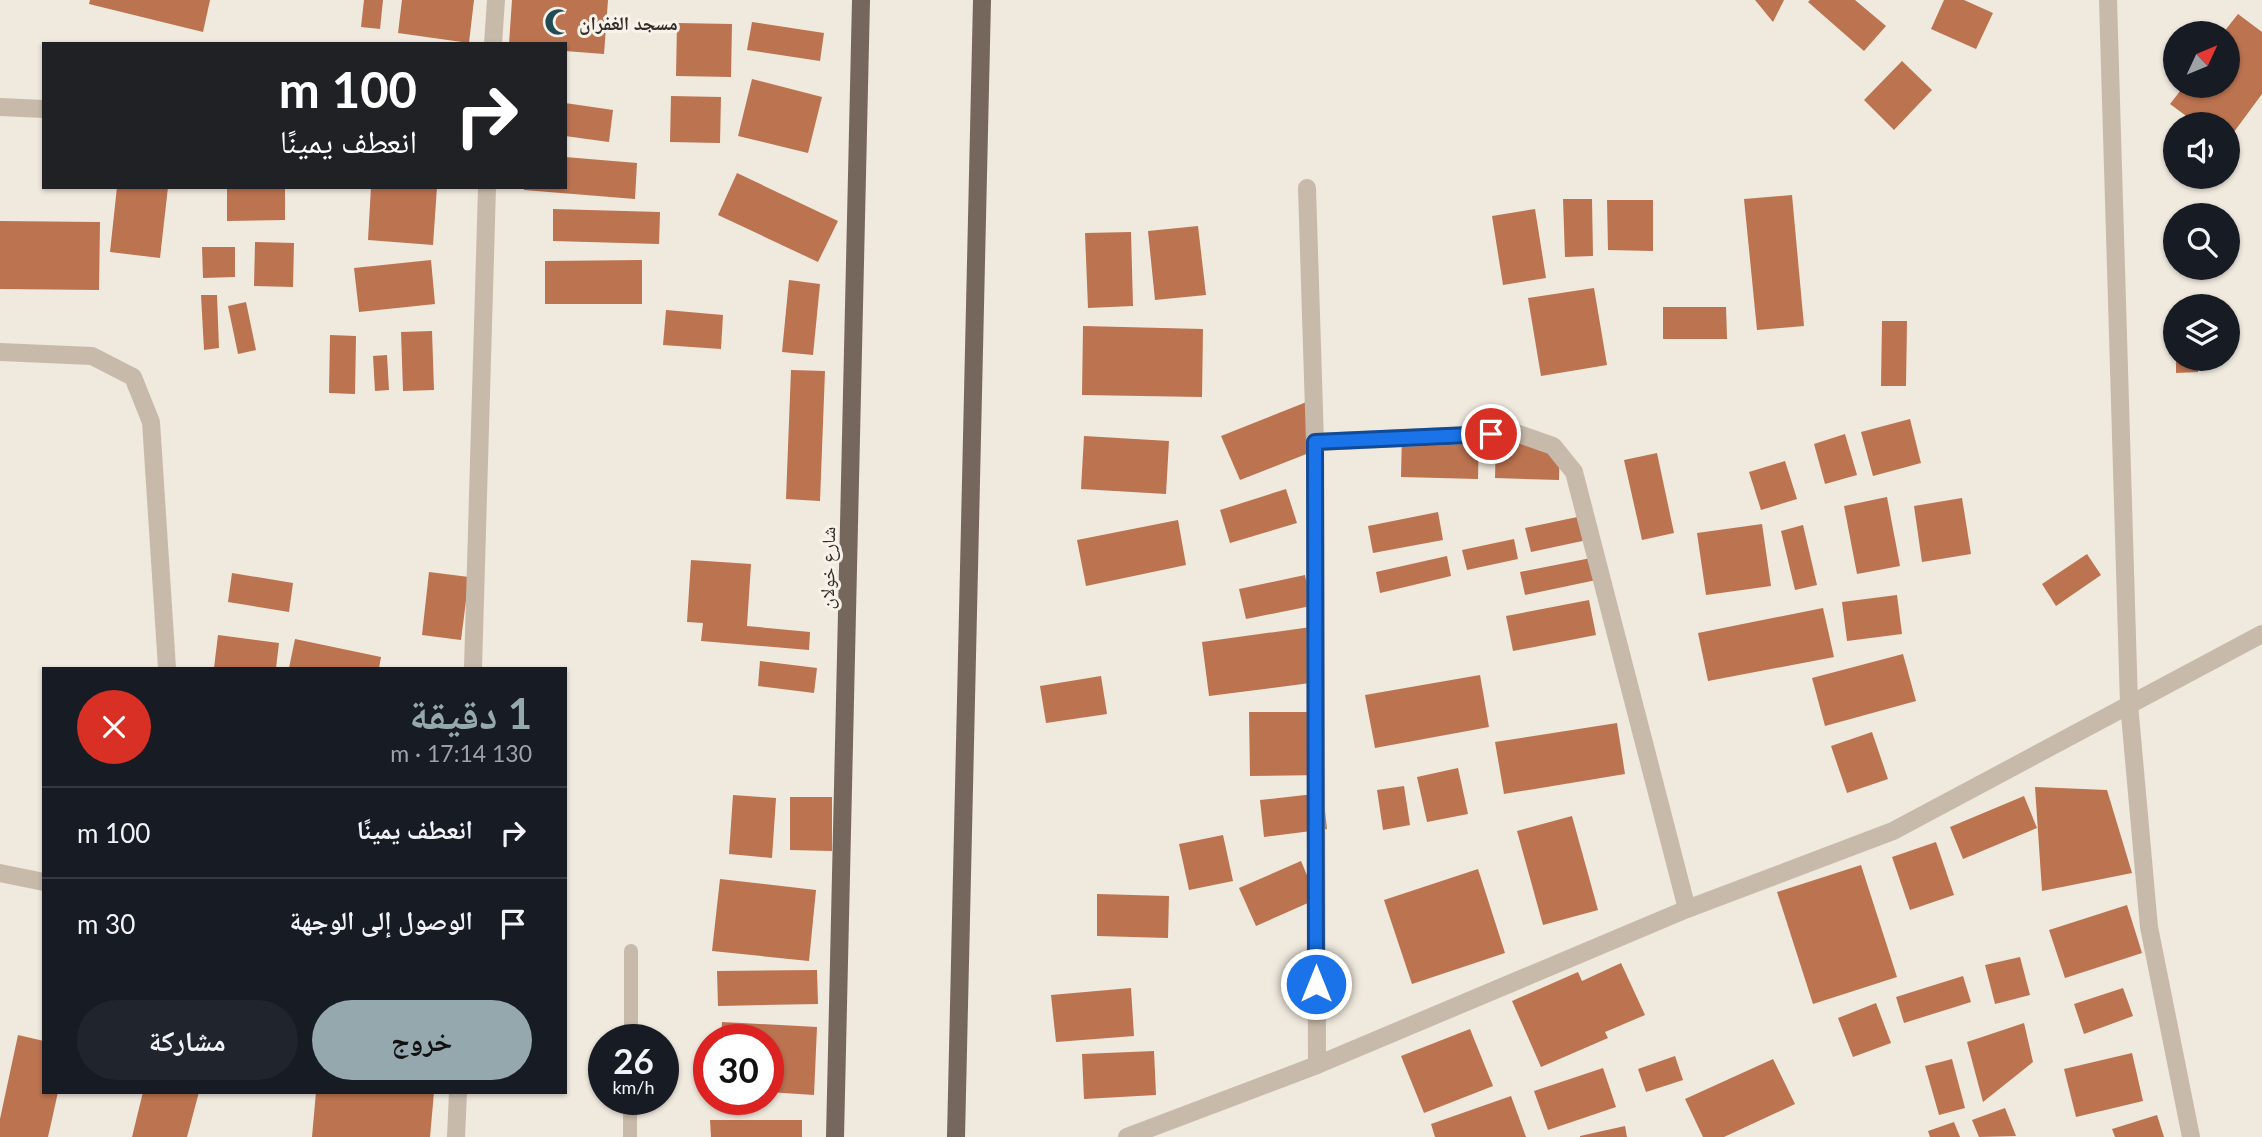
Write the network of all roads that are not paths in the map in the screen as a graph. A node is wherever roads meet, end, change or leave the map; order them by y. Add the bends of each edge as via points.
1 (496, 0) edge
2 (861, 0) edge
3 (982, 0) edge
4 (2108, 0) edge
5 (493, 42) edge
6 (0, 107) edge
7 (42, 109) edge
8 (1307, 188) dead end
9 (487, 189) edge
10 (0, 352) edge
11 (1315, 442) junction
12 (2262, 634) edge
13 (167, 667) edge
14 (473, 667) edge
15 (2129, 704) junction
16 (0, 873) edge
17 (42, 882) edge
18 (1687, 909) junction
19 (631, 951) dead end
20 (631, 1024) edge
21 (1317, 1065) junction
22 (458, 1094) edge
23 (631, 1115) edge
24 (456, 1137) edge
25 (630, 1137) edge
26 (835, 1137) edge
27 (956, 1137) edge
28 (1127, 1137) edge
29 (2191, 1137) edge

1 - 5 street
2 - 26 main road, شارع خولان
3 - 27 main road
4 - 15 street
6 - 7 street
8 - 11 street
9 - 14 street
10 - 13 street via 92,356 133,377 151,422
11 - 18 street via 1516,433 1553,446 1574,472
11 - 21 street
12 - 15 street
15 - 18 street via 1893,831
15 - 29 street via 2148,928
16 - 17 street
18 - 21 street
19 - 20 lane
21 - 28 street
22 - 24 street
23 - 25 lane

